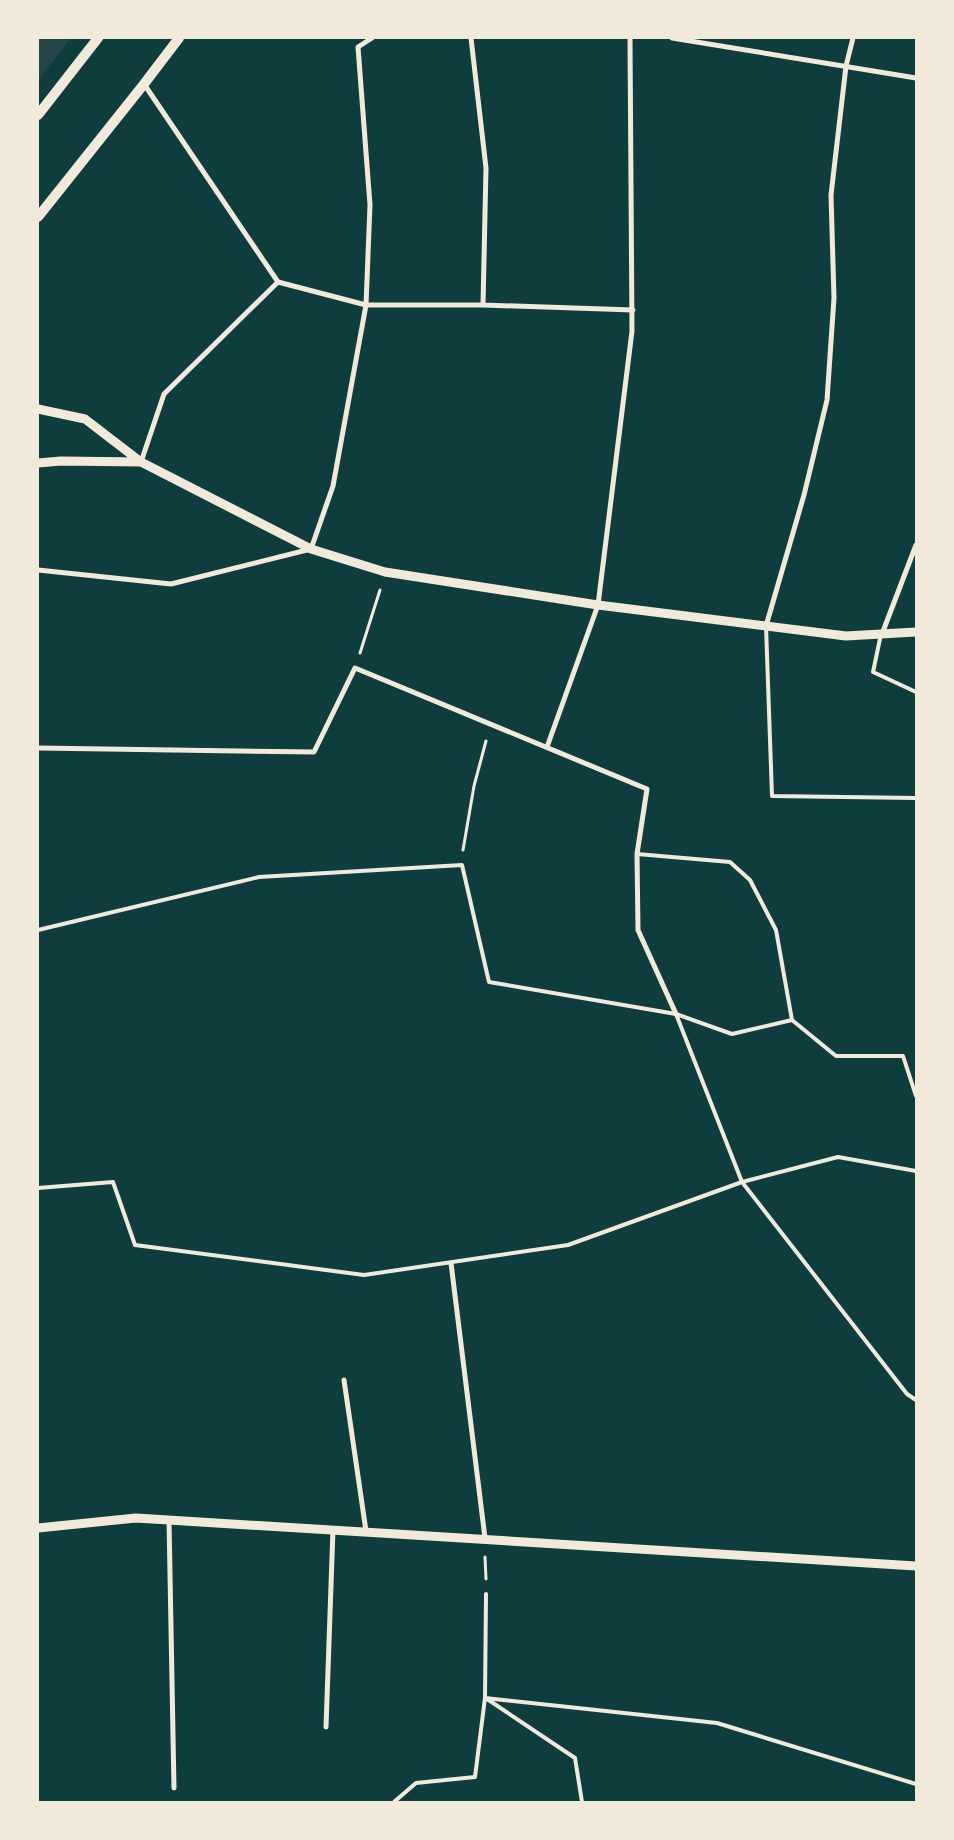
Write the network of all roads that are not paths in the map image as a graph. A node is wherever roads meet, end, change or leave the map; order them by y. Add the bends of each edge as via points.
1 (98, 38) edge
2 (179, 38) edge
3 (372, 38) edge
4 (472, 38) edge
5 (630, 38) edge
6 (672, 38) edge
7 (853, 38) edge
8 (846, 66) junction
9 (916, 78) edge
10 (144, 84) junction
11 (38, 115) edge
12 (38, 217) edge
13 (278, 282) junction
14 (366, 305) junction
15 (483, 305) junction
16 (632, 310) junction
17 (38, 409) edge
18 (141, 462) junction
19 (38, 463) edge
20 (916, 545) edge
21 (311, 549) junction
22 (38, 570) edge
23 (598, 605) junction
24 (766, 626) junction
25 (916, 632) edge
26 (881, 634) junction
27 (916, 692) edge
28 (547, 747) junction
29 (38, 748) edge
30 (916, 798) edge
31 (637, 854) junction
32 (38, 930) edge
33 (676, 1014) junction
34 (792, 1020) junction
35 (916, 1096) edge
36 (916, 1170) edge
37 (742, 1182) junction
38 (38, 1188) edge
39 (451, 1263) junction
40 (344, 1380) dead end
41 (916, 1400) edge
42 (169, 1520) junction
43 (38, 1528) edge
44 (333, 1529) junction
45 (366, 1531) junction
46 (485, 1538) junction
47 (916, 1566) edge
48 (486, 1594) road end
49 (485, 1698) junction
50 (326, 1727) dead end
51 (916, 1784) edge
52 (174, 1788) dead end
53 (394, 1802) edge
54 (582, 1802) edge

1 - 11 main road
2 - 10 main road
3 - 14 street via 358,47 370,205
4 - 15 street via 486,168
5 - 16 street
6 - 8 street
7 - 8 street
8 - 9 street
8 - 24 street via 831,196 834,298 827,400 804,495
10 - 12 main road
10 - 13 street
13 - 14 street
13 - 18 street via 164,394
14 - 15 street
14 - 21 street via 333,486
15 - 16 street
16 - 23 street
17 - 18 street via 85,419
18 - 19 street
18 - 21 street
20 - 26 street
21 - 22 street via 171,584
21 - 23 street via 385,572
23 - 24 street
23 - 28 street
24 - 26 street via 846,636
24 - 30 lane via 772,796
25 - 26 street
26 - 27 lane via 873,672
28 - 29 street via 355,668 314,752
28 - 31 street via 647,789
31 - 33 street via 638,930
31 - 34 lane via 730,862 750,880 776,930
32 - 33 lane via 259,876 462,865 489,982
33 - 34 lane via 732,1034
33 - 37 lane
34 - 35 lane via 836,1056 903,1056
36 - 37 lane via 838,1158
37 - 39 lane via 568,1246
37 - 41 lane via 907,1394
38 - 39 lane via 113,1182 135,1245 364,1275
39 - 46 street
40 - 45 street
42 - 43 street via 136,1518
42 - 44 street
42 - 52 street
44 - 45 street
44 - 50 street
45 - 46 street
46 - 47 street
48 - 49 lane
49 - 51 lane via 717,1723
49 - 53 lane via 475,1777 416,1783
49 - 54 lane via 575,1758

